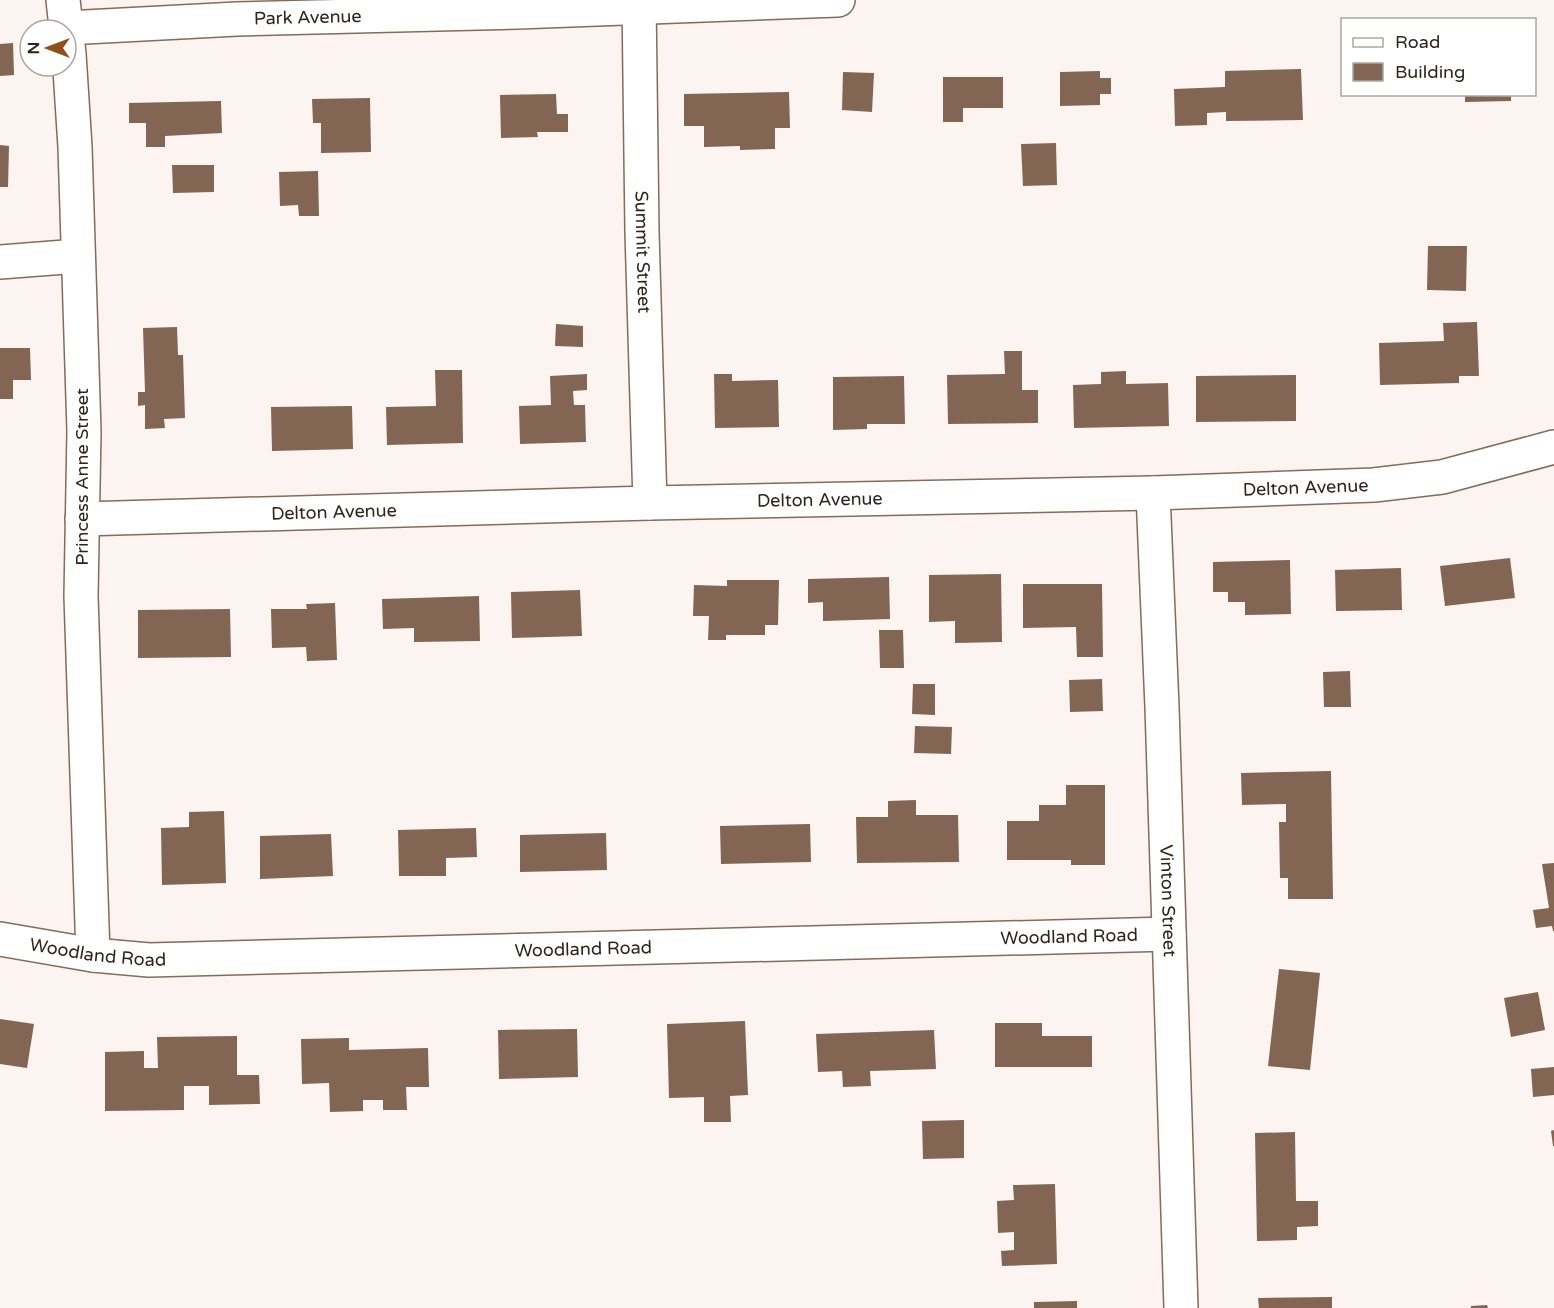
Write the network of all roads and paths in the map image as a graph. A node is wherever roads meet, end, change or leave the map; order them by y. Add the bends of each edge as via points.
1 (838, 0) edge
2 (640, 4) edge
3 (64, 14) edge
4 (78, 256) junction
5 (0, 262) edge
6 (1554, 447) edge
7 (1153, 493) junction
8 (650, 503) junction
9 (82, 519) junction
10 (1169, 934) junction
11 (0, 939) edge
12 (93, 955) junction
13 (1181, 1308) edge

1 - 2 street, Park Avenue
2 - 3 street, Park Avenue via 237,19
2 - 8 street, Summit Street
3 - 4 street, Princess Anne Street via 75,147
4 - 5 street
4 - 9 street, Princess Anne Street via 84,431
6 - 7 street, Delton Avenue via 1442,477 1374,485
7 - 8 street, Delton Avenue
7 - 10 street, Vinton Street
8 - 9 street, Delton Avenue
9 - 12 street, Princess Anne Street
10 - 12 street, Woodland Road via 149,960
10 - 13 street, Vinton Street
11 - 12 street, Woodland Road

